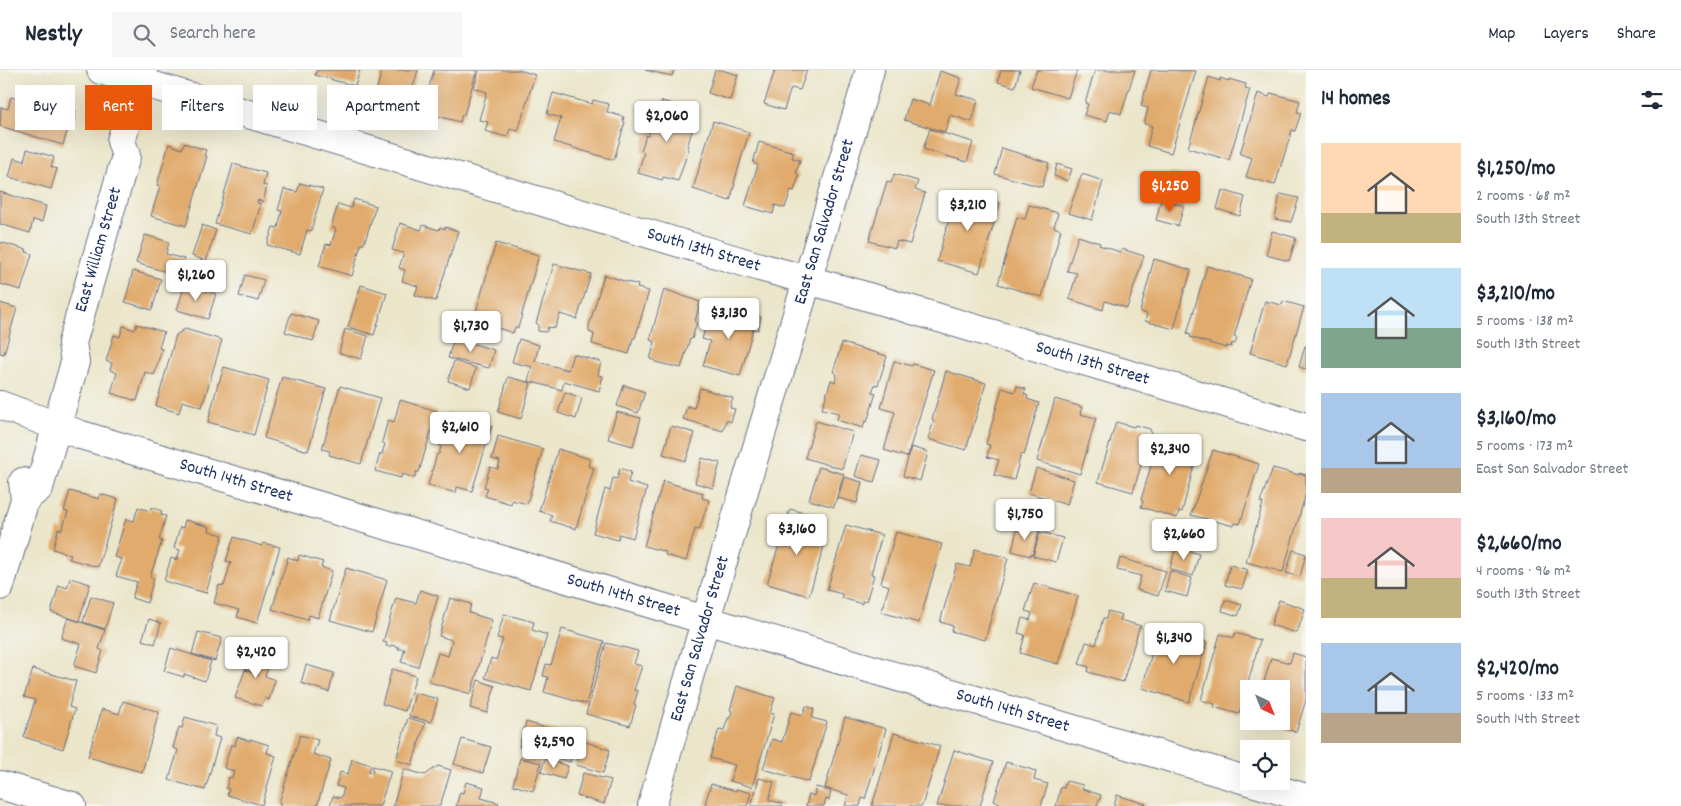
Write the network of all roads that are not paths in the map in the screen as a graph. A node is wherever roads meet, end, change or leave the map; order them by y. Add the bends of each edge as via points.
1 (101, 70) edge
2 (870, 70) edge
3 (150, 77) edge
4 (808, 280) junction
5 (0, 404) edge
6 (49, 422) junction
7 (1306, 427) edge
8 (0, 586) edge
9 (706, 622) junction
10 (0, 785) edge
11 (1306, 798) edge
12 (72, 806) edge
13 (652, 806) edge

1 - 3 street, South 13th Street
2 - 4 street, East San Salvador Street
3 - 4 street, South 13th Street
3 - 6 street, East William Street via 139,146 126,156 72,343 75,362
4 - 7 street, South 13th Street
4 - 9 street, East San Salvador Street
5 - 6 street, South 14th Street
6 - 8 street, East William Street via 39,488 25,499
6 - 9 street, South 14th Street via 81,435
9 - 11 street, South 14th Street
9 - 13 street, East San Salvador Street
10 - 12 street

